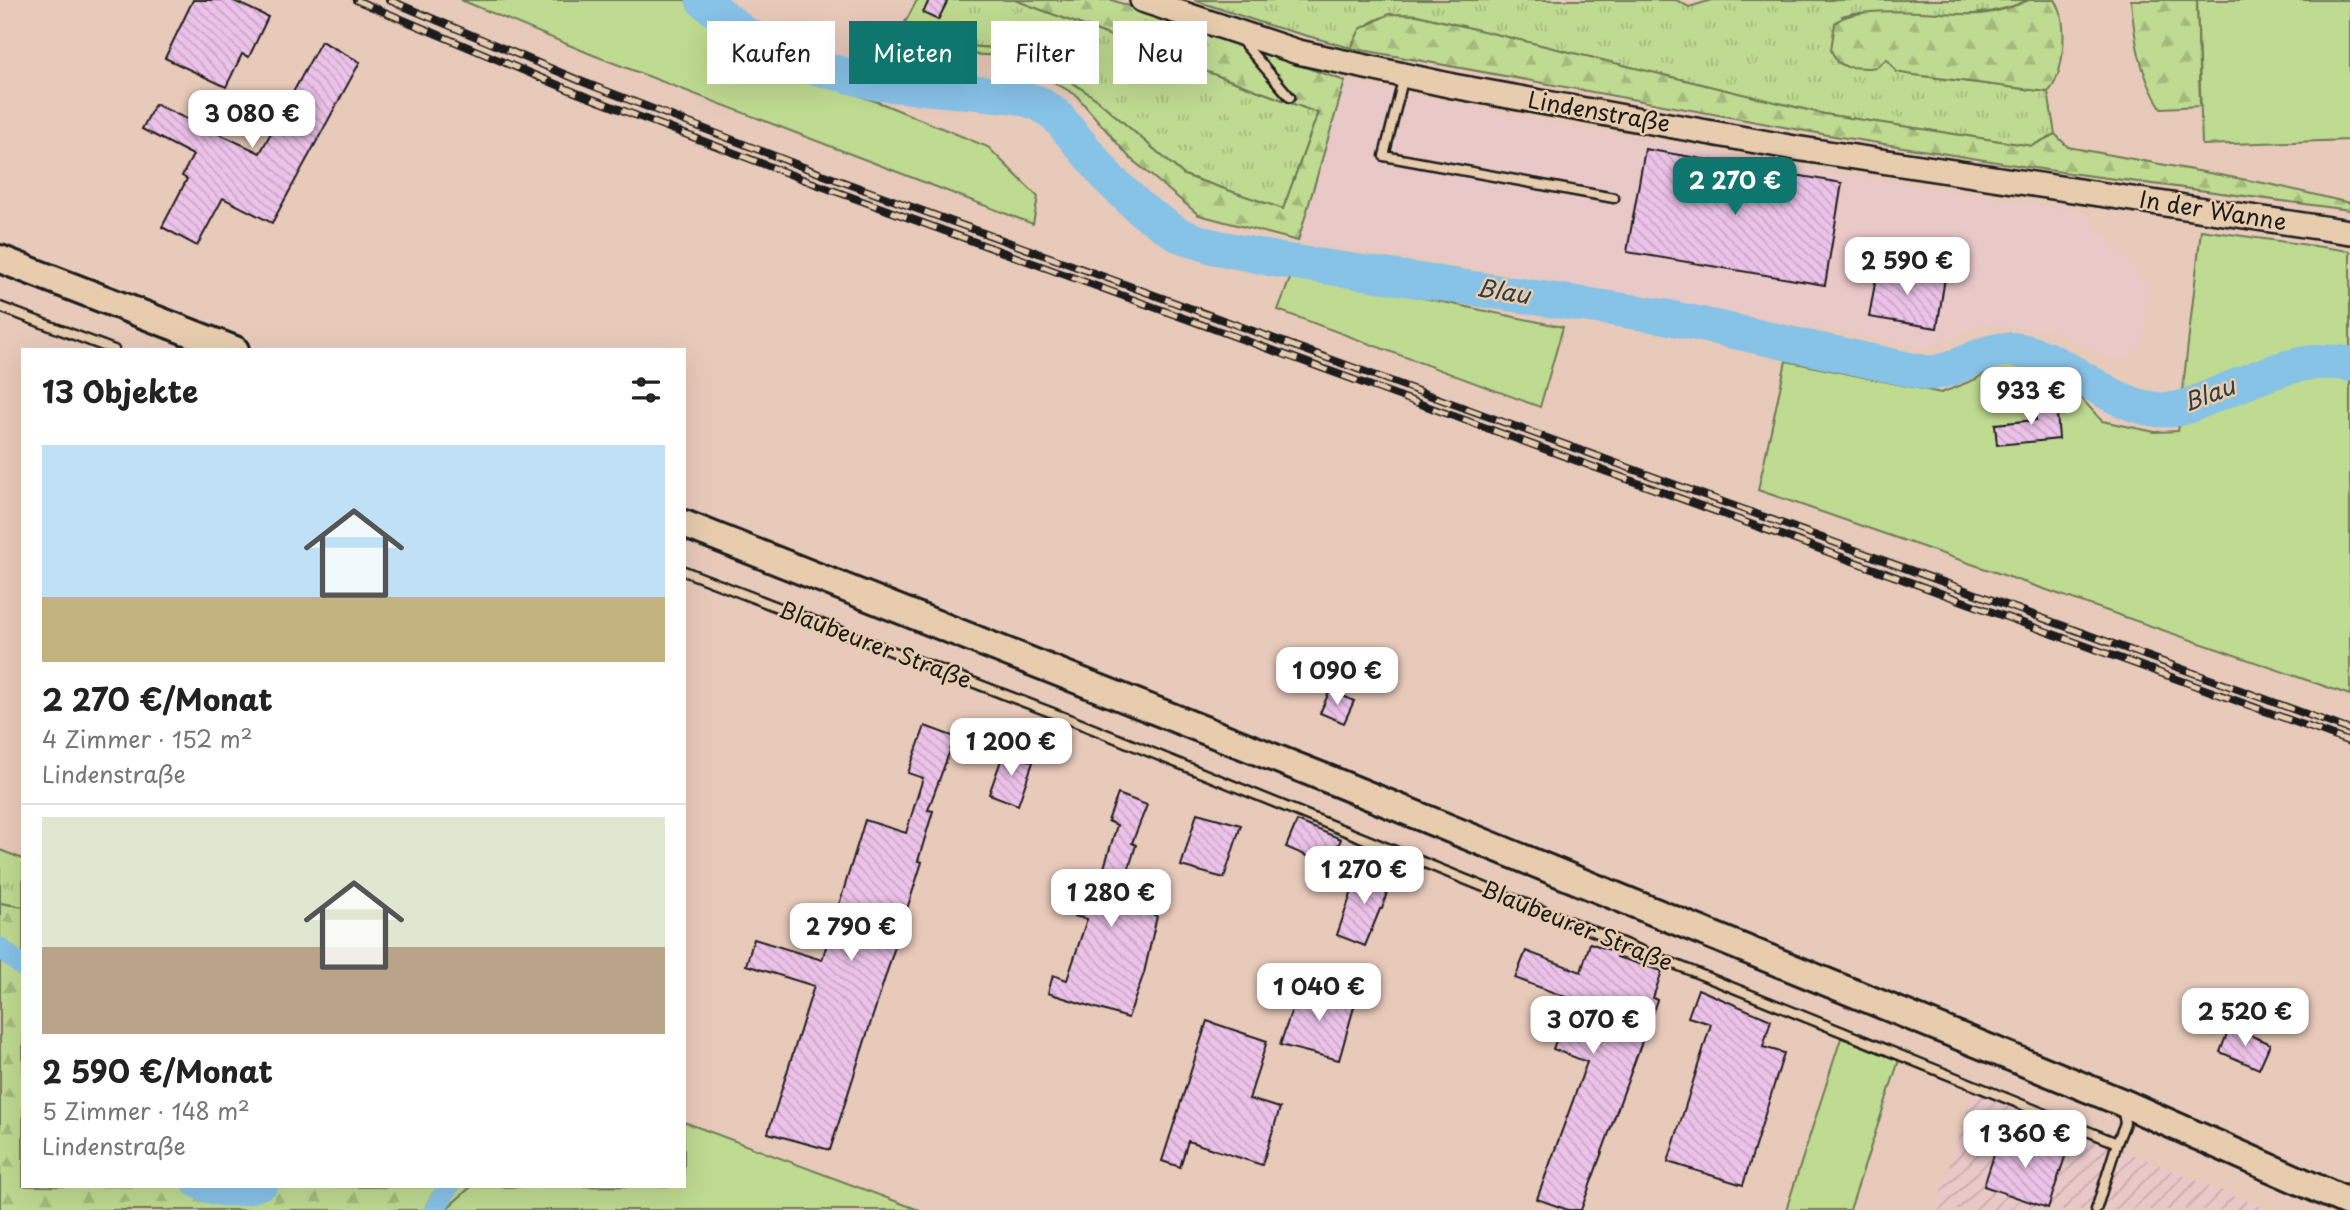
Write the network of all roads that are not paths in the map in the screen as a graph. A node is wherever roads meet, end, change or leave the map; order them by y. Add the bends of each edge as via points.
1 (1142, 0) edge
2 (1164, 4) edge
3 (1235, 32) junction
4 (1404, 76) junction
5 (1290, 97) dead end
6 (2076, 191) joint
7 (1614, 198) dead end
8 (2350, 232) edge
9 (0, 259) edge
10 (0, 307) edge
11 (109, 348) edge
12 (230, 348) edge
13 (686, 525) edge
14 (686, 572) edge
15 (2121, 1102) junction
16 (2117, 1143) junction
17 (2350, 1203) edge
18 (2095, 1210) edge

1 - 2 street, Lindenstraße
2 - 3 street, Lindenstraße
3 - 4 street, Lindenstraße
3 - 5 lane
4 - 6 street, Lindenstraße via 1795,148
4 - 7 lane via 1384,156
6 - 8 street, In der Wanne
9 - 12 main road
10 - 11 lane
13 - 15 main road, Blaubeurer Straße via 1328,779
14 - 16 lane, Blaubeurer Straße via 1072,720
15 - 16 lane via 2125,1123
15 - 17 main road, Blaubeurer Straße
16 - 18 lane

